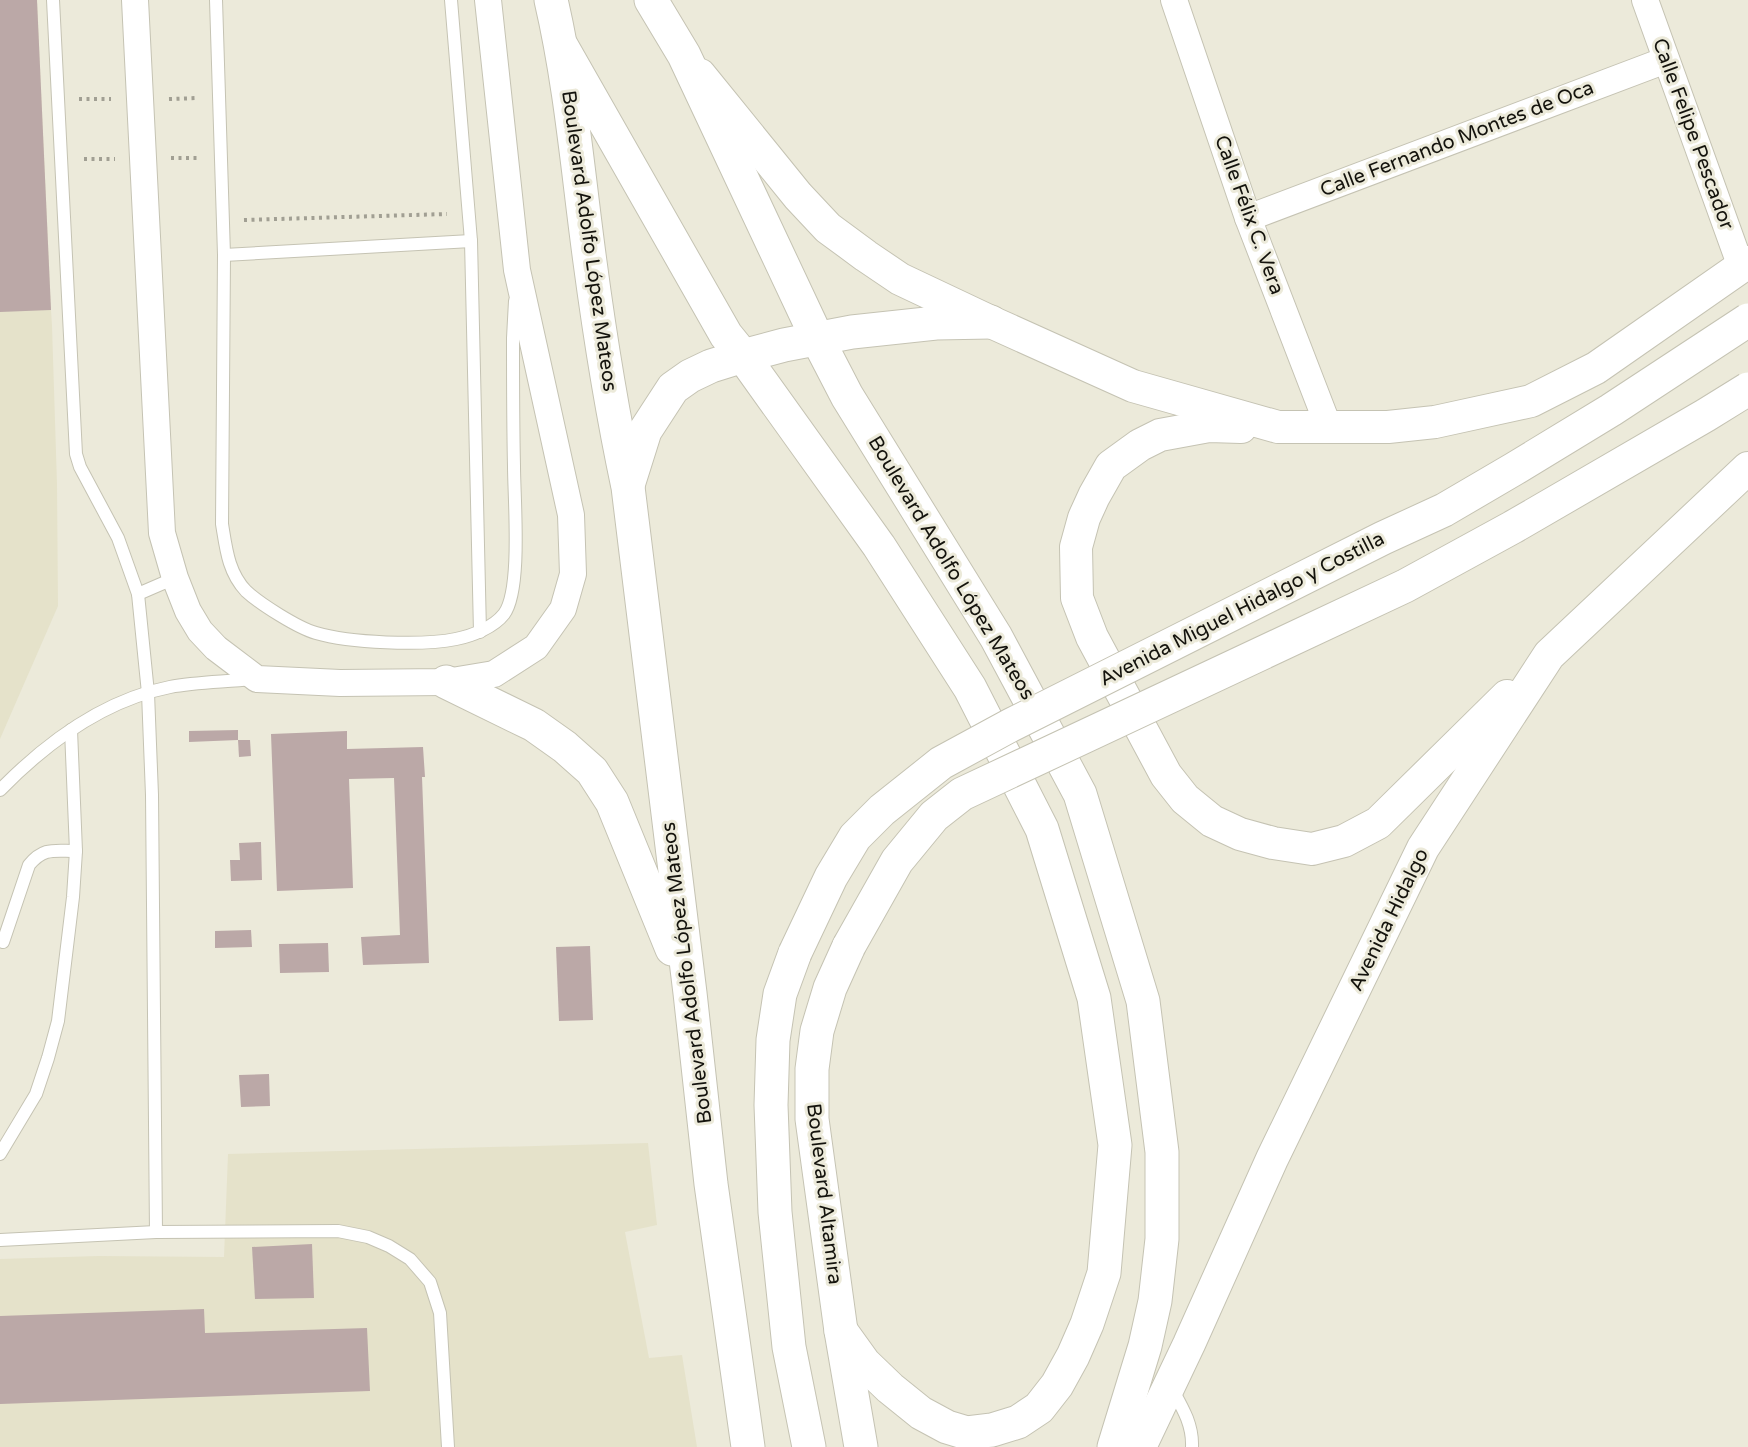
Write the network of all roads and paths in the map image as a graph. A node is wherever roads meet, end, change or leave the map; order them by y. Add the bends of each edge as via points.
1 (53, 0) edge
2 (135, 0) edge
3 (216, 0) edge
4 (452, 0) edge
5 (488, 0) edge
6 (551, 0) edge
7 (651, 0) edge
8 (1174, 0) edge
9 (1645, 0) edge
10 (562, 47) junction
11 (684, 55) junction
12 (1666, 60) junction
13 (468, 214) junction
14 (1248, 218) junction
15 (223, 220) junction
16 (471, 241) junction
17 (224, 255) junction
18 (1744, 265) edge
19 (517, 270) junction
20 (1748, 320) edge
21 (991, 322) junction
22 (817, 338) junction
23 (743, 356) junction
24 (1748, 388) edge
25 (1278, 427) junction
26 (1329, 428) junction
27 (1748, 468) edge
28 (628, 487) junction
29 (175, 578) junction
30 (138, 594) junction
31 (480, 632) junction
32 (1549, 655) junction
33 (257, 679) junction
34 (446, 682) junction
35 (148, 693) junction
36 (71, 730) junction
37 (0, 790) edge
38 (76, 851) junction
39 (3, 942) dead end
40 (690, 993) junction
41 (0, 1154) edge
42 (156, 1232) junction
43 (0, 1240) edge
44 (841, 1331) junction
45 (1170, 1386) junction
46 (448, 1447) edge
47 (748, 1447) edge
48 (809, 1447) edge
49 (861, 1447) edge
50 (1114, 1447) edge
51 (1140, 1447) edge
52 (1192, 1447) edge

1 - 30 lane via 76,454 118,538
2 - 29 street via 162,534
3 - 15 lane
4 - 13 lane
5 - 19 street
6 - 10 main road, Boulevard Adolfo López Mateos
7 - 11 main road, Boulevard Adolfo López Mateos
8 - 14 street, Calle Félix C. Vera
9 - 12 street, Calle Felipe Pescador
10 - 23 main road via 726,335
10 - 28 main road, Boulevard Adolfo López Mateos via 609,390
11 - 21 street via 828,228 900,279
11 - 22 main road, Boulevard Adolfo López Mateos
12 - 14 street, Calle Fernando Montes de Oca
12 - 18 street, Calle Felipe Pescador
13 - 15 path
13 - 16 lane
14 - 26 street, Calle Félix C. Vera
15 - 17 lane
16 - 17 lane
16 - 31 lane
17 - 31 lane via 222,524 228,562 245,590 315,633 351,640 426,642
18 - 26 street via 1596,368 1531,401 1435,422
19 - 31 lane via 513,338 516,562 510,602 503,615
19 - 34 street via 571,515 573,574 563,609 536,646 494,674
20 - 48 main road, Avenida Miguel Hidalgo y Costilla, bridge via 1611,410 1444,510 941,763 855,837 795,953 780,994 775,1029 771,1105 775,1212 789,1347
21 - 22 main road via 936,322
21 - 25 street via 1133,386
22 - 23 main road
22 - 50 main road, Boulevard Adolfo López Mateos via 847,396 996,637 1080,794 1143,1001 1162,1152 1162,1239 1145,1346
23 - 28 main road via 711,366 674,388 645,431
23 - 44 main road via 879,546 970,688 1042,829 1094,998 1115,1145 1104,1273 1073,1356 1039,1408 1018,1422 992,1430 967,1433 947,1427 921,1413 890,1388 864,1363
24 - 44 main road, Boulevard Altamira, bridge via 1706,416 1405,586 962,794 934,816 897,861 849,946 817,1031 812,1119
25 - 26 street
25 - 32 street via 1209,426 1160,435 1140,445 1111,466 1084,518 1076,547 1077,597 1092,637 1166,775 1185,799 1212,821 1273,843 1312,849 1344,841 1378,823
27 - 32 street, Avenida Hidalgo
28 - 40 main road, Boulevard Adolfo López Mateos
29 - 30 lane
29 - 33 street via 200,631
30 - 35 lane
32 - 45 street, Avenida Hidalgo via 1423,848 1272,1159
33 - 34 street
33 - 35 lane via 170,687
34 - 40 main road via 534,725 592,771 612,801
35 - 36 lane via 115,705
35 - 42 lane
36 - 37 lane
36 - 38 lane
38 - 39 lane via 46,851 37,855 29,865
38 - 41 lane via 58,1021 36,1094
40 - 47 main road, Boulevard Adolfo López Mateos via 711,1184
42 - 43 lane
42 - 46 lane via 338,1231 368,1237 410,1260 430,1282 440,1313
44 - 49 main road, Boulevard Altamira
45 - 51 street, Avenida Hidalgo
45 - 52 lane via 1186,1412

